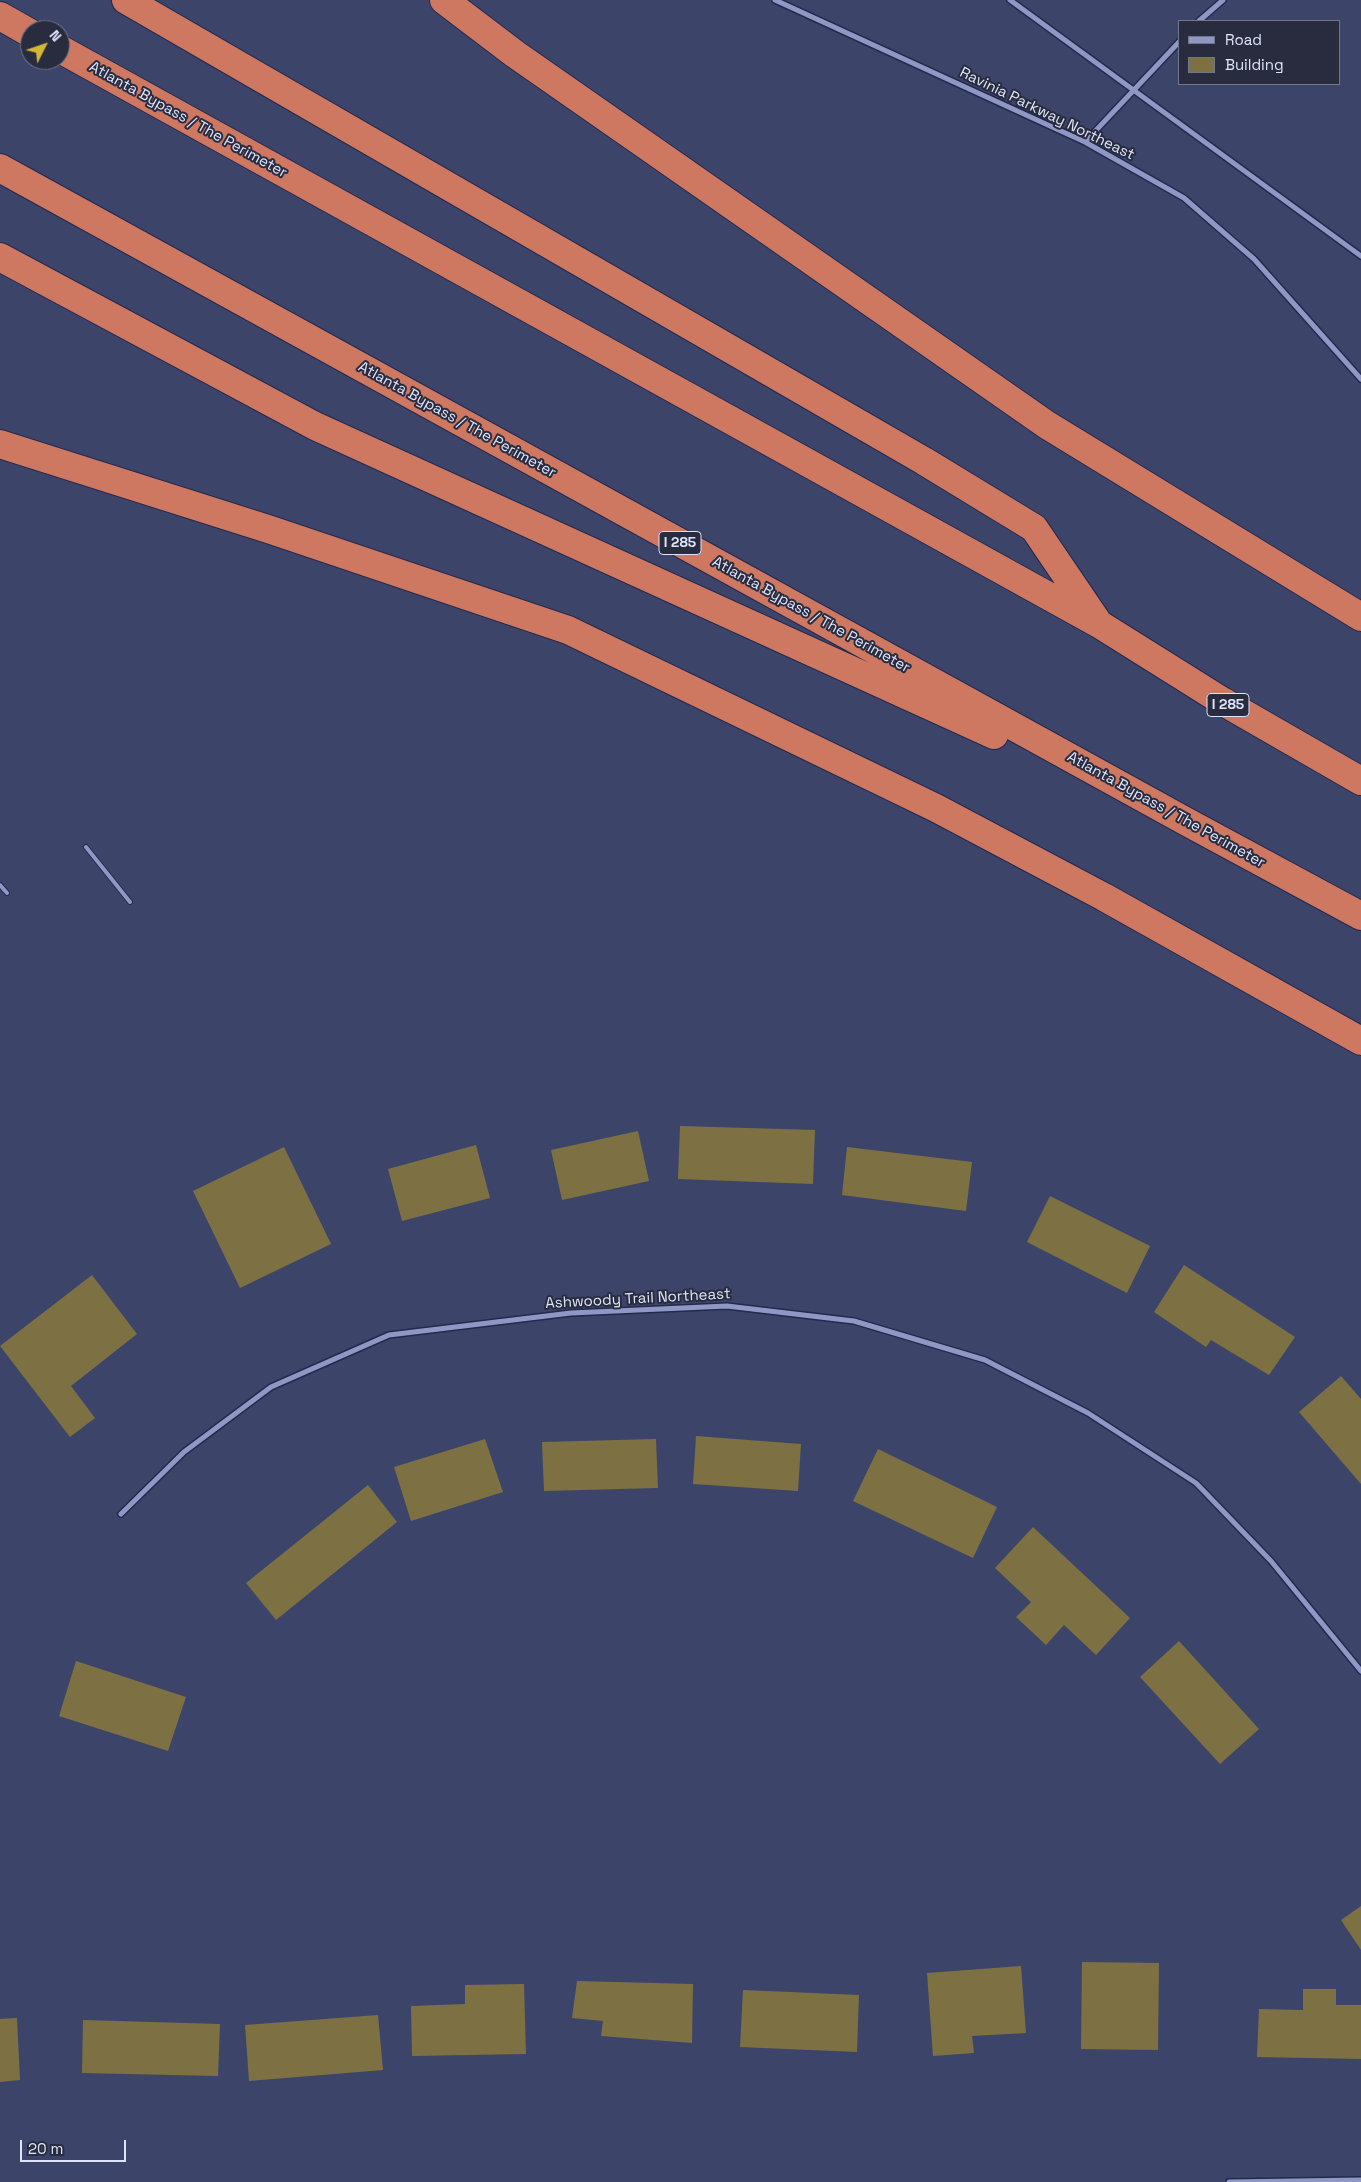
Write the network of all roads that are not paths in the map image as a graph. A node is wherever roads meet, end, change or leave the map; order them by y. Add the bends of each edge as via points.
1 (126, 0) edge
2 (444, 0) edge
3 (775, 0) edge
4 (1010, 0) edge
5 (1223, 0) edge
6 (0, 16) edge
7 (1200, 20) edge
8 (20, 27) edge
9 (1178, 44) edge
10 (70, 55) edge
11 (1134, 91) junction
12 (1085, 142) junction
13 (0, 168) edge
14 (1361, 256) edge
15 (0, 257) edge
16 (1361, 379) edge
17 (0, 444) edge
18 (1361, 617) edge
19 (1099, 624) junction
20 (1361, 781) edge
21 (1187, 822) junction
22 (86, 847) dead end
23 (0, 885) edge
24 (8, 893) dead end
25 (130, 902) dead end
26 (1361, 916) edge
27 (1361, 1041) edge
28 (121, 1514) dead end
29 (1361, 1671) edge
30 (1361, 2180) edge
31 (1229, 2182) edge

1 - 19 highway via 907,451 1034,528
2 - 18 highway via 514,54 1047,425
3 - 12 street, Ravinia Parkway Northeast
4 - 11 street
5 - 7 street
6 - 8 highway
9 - 11 street
10 - 19 highway, Atlanta Bypass / The Perimeter / I 285
11 - 12 street
11 - 14 street
12 - 16 street, Ravinia Parkway Northeast via 1184,198 1254,259
13 - 21 highway, Atlanta Bypass / The Perimeter / I 285
15 - 21 highway via 315,426
17 - 27 highway via 278,532 568,630 936,808 1104,897
19 - 20 highway, Atlanta Bypass / The Perimeter / I 285 via 1222,701
21 - 26 highway, Atlanta Bypass / The Perimeter / I 285
22 - 25 lane
23 - 24 lane
28 - 29 street, Ashwoody Trail Northeast via 184,1452 271,1387 389,1335 571,1313 727,1306 825,1318 854,1322 985,1360 1088,1413 1196,1483 1271,1561
30 - 31 street

